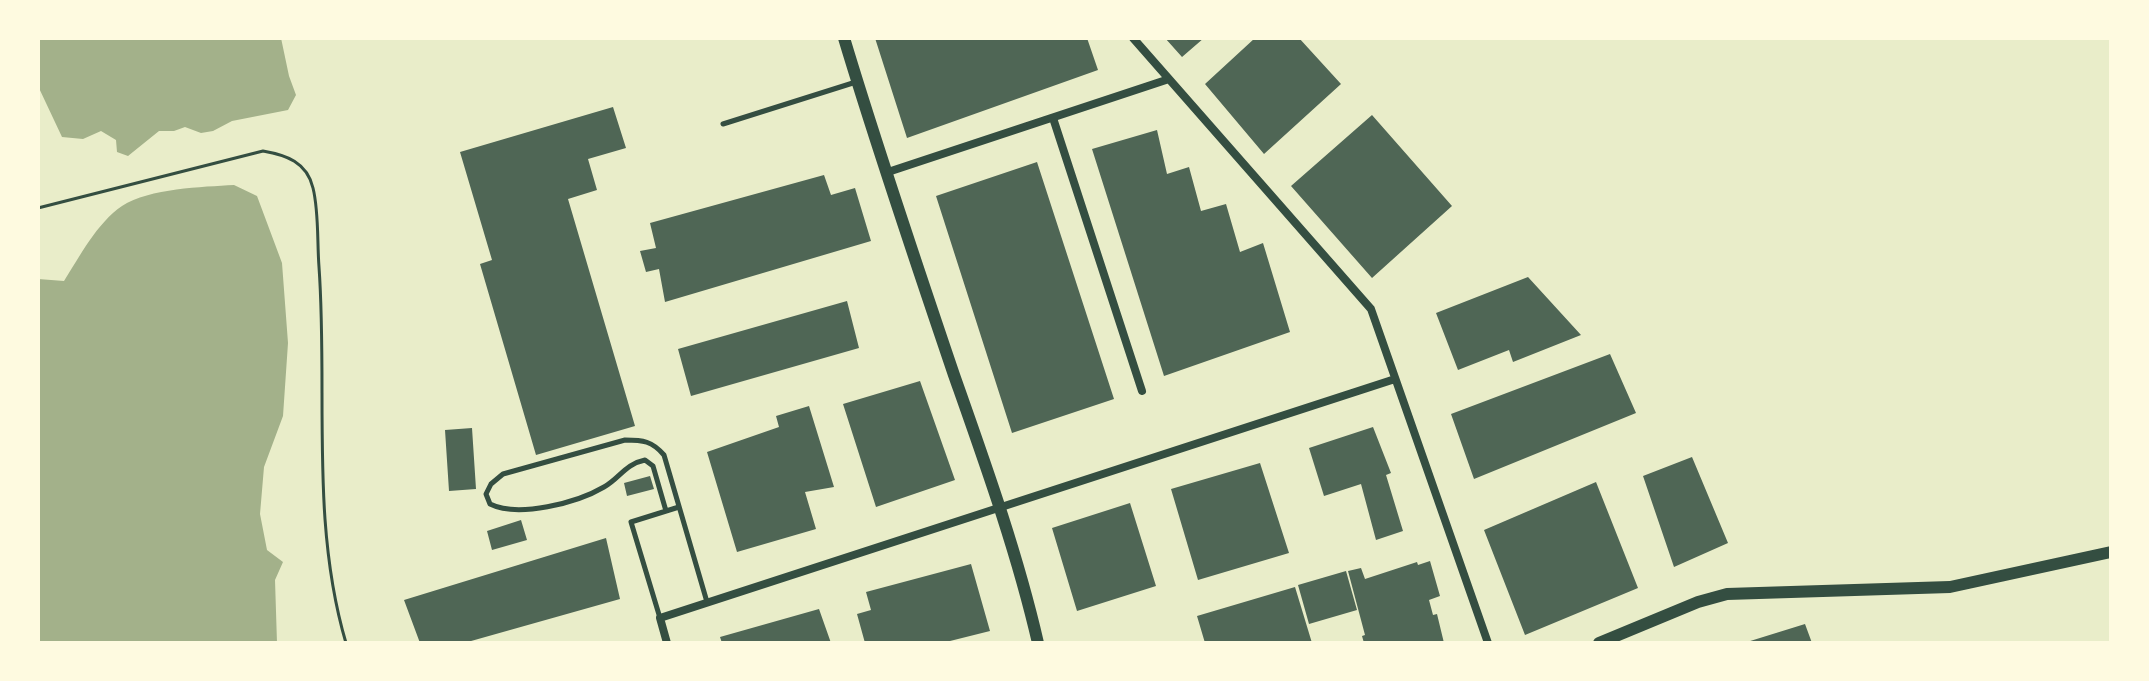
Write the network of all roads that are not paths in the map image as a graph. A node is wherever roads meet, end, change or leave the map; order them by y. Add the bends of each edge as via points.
1 (844, 38) edge
2 (1133, 38) edge
3 (1169, 79) junction
4 (857, 82) junction
5 (1053, 118) junction
6 (723, 124) dead end
7 (885, 173) junction
8 (1395, 379) junction
9 (1142, 391) dead end
10 (679, 507) junction
11 (1000, 507) junction
12 (666, 511) junction
13 (2111, 552) edge
14 (707, 602) junction
15 (660, 618) junction
16 (667, 643) edge
17 (1038, 643) edge
18 (1488, 643) edge
19 (1599, 643) edge

1 - 4 street
2 - 3 street
3 - 5 street
3 - 8 street via 1371,309
4 - 6 lane
4 - 7 street
5 - 7 street
5 - 9 street
7 - 11 street
8 - 11 street
8 - 18 street
10 - 12 lane
10 - 12 lane via 664,455 643,440 625,440 503,474 486,494 501,510 552,505 604,488 634,462 645,460 653,466
10 - 14 lane
11 - 14 street
11 - 17 street
12 - 15 lane via 631,522
13 - 19 street via 1950,587 1727,594
14 - 15 street
15 - 16 street

